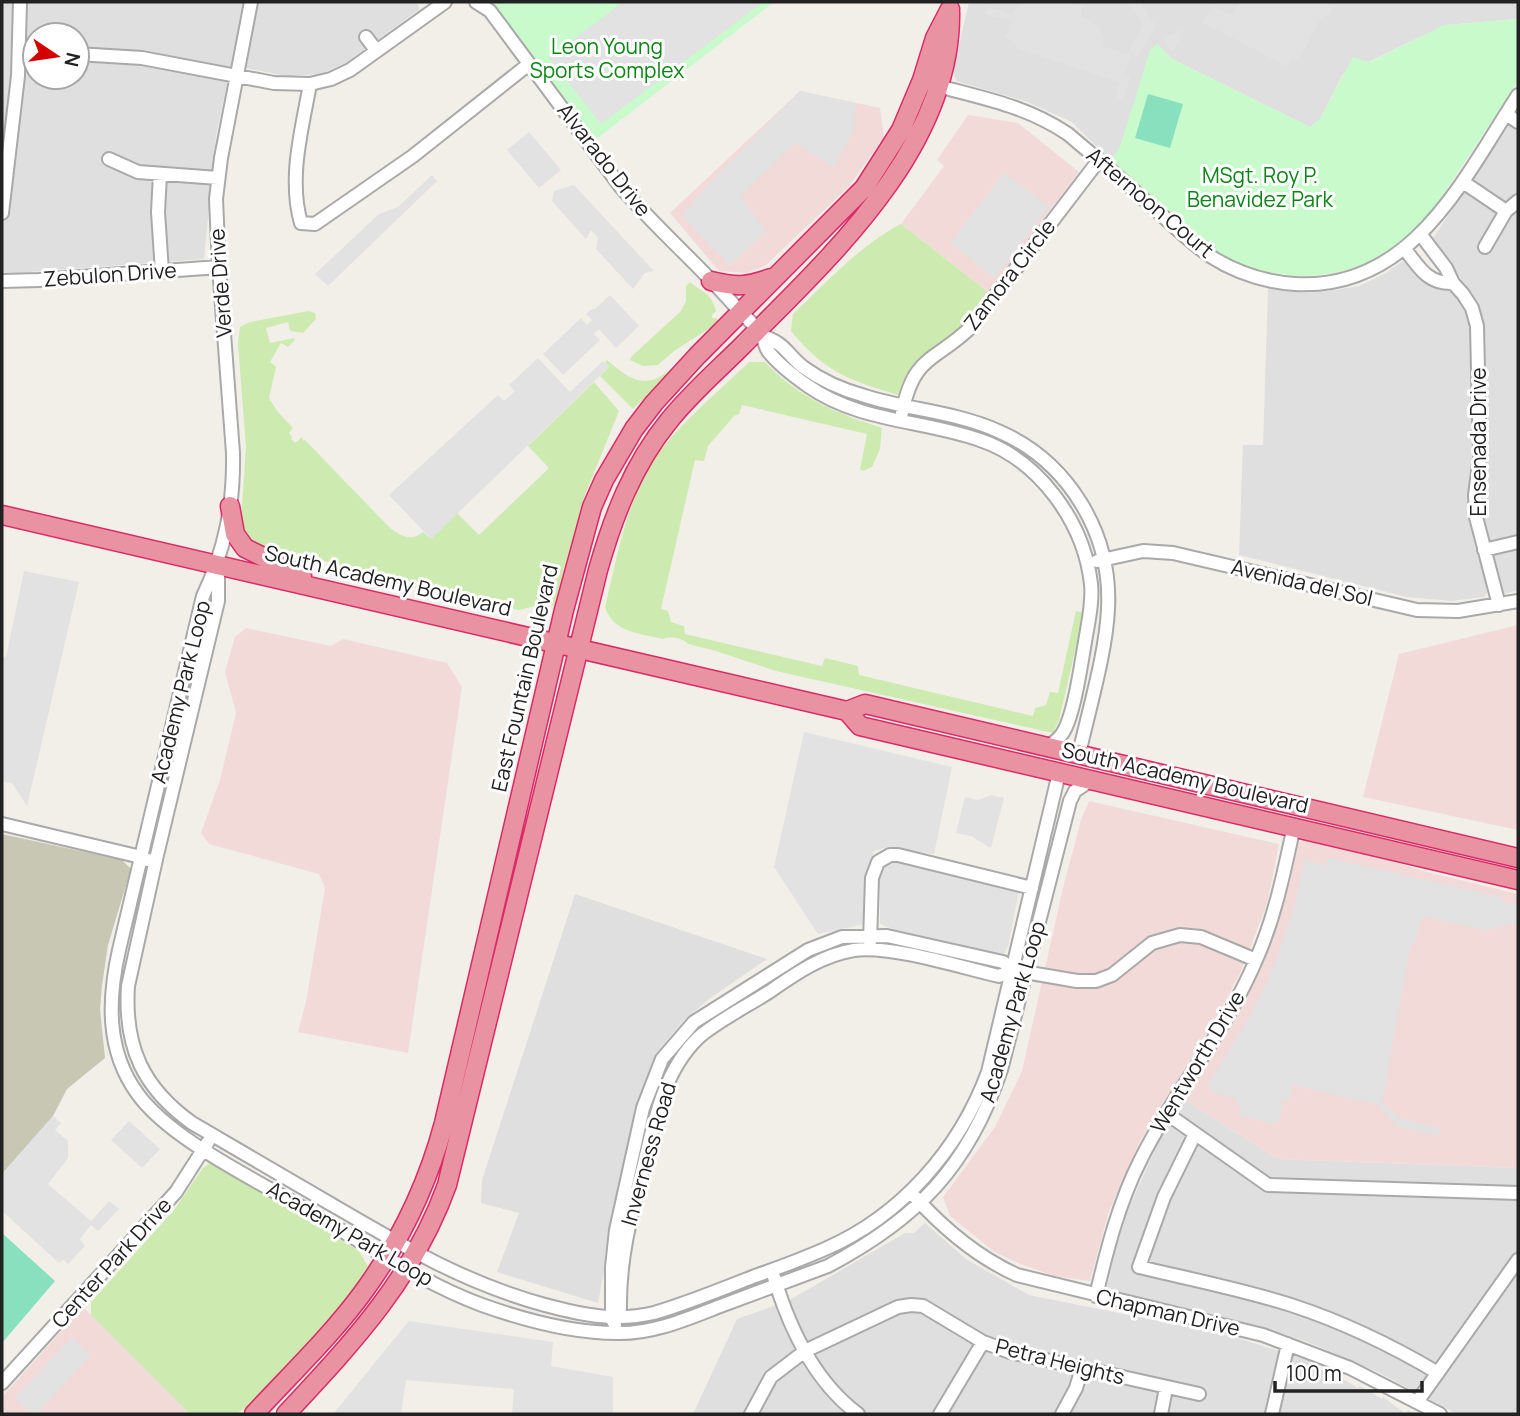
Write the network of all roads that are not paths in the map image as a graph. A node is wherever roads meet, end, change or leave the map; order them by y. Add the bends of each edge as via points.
1 (20, 2) edge
2 (251, 2) edge
3 (445, 2) edge
4 (476, 2) edge
5 (951, 6) edge
6 (366, 37) dead end
7 (20, 50) joint
8 (376, 50) junction
9 (91, 55) edge
10 (529, 64) junction
11 (237, 75) junction
12 (310, 84) junction
13 (938, 86) junction
14 (1518, 95) edge
15 (1506, 114) junction
16 (1518, 122) edge
17 (109, 159) dead end
18 (1099, 160) junction
19 (160, 174) junction
20 (218, 178) junction
21 (1463, 182) junction
22 (1518, 201) edge
23 (1506, 211) junction
24 (2, 213) edge
25 (1421, 235) junction
26 (1485, 247) dead end
27 (1404, 248) junction
28 (219, 267) junction
29 (162, 272) junction
30 (777, 275) junction
31 (2, 281) edge
32 (711, 281) junction
33 (1453, 283) junction
34 (740, 312) junction
35 (759, 333) junction
36 (903, 406) junction
37 (900, 421) junction
38 (230, 506) junction
39 (2, 515) edge
40 (1518, 542) edge
41 (1484, 550) junction
42 (1104, 560) junction
43 (1087, 563) junction
44 (218, 565) junction
45 (337, 593) junction
46 (1518, 601) edge
47 (1499, 606) junction
48 (556, 644) junction
49 (580, 649) junction
50 (846, 711) junction
51 (925, 741) junction
52 (1046, 747) junction
53 (1079, 754) junction
54 (1059, 773) junction
55 (1091, 780) junction
56 (1273, 800) junction
57 (2, 824) edge
58 (1294, 826) junction
59 (141, 857) junction
60 (1518, 858) edge
61 (156, 859) junction
62 (1518, 880) edge
63 (1032, 888) junction
64 (870, 935) junction
65 (870, 950) junction
66 (1256, 960) junction
67 (1019, 971) junction
68 (1166, 1113) junction
69 (1195, 1134) junction
70 (212, 1135) junction
71 (204, 1149) junction
72 (911, 1192) junction
73 (1518, 1193) edge
74 (921, 1203) junction
75 (391, 1249) junction
76 (1518, 1260) edge
77 (412, 1261) junction
78 (771, 1270) junction
79 (776, 1285) junction
80 (1096, 1296) junction
81 (617, 1319) junction
82 (618, 1333) junction
83 (983, 1342) junction
84 (1288, 1344) junction
85 (805, 1351) junction
86 (1082, 1368) junction
87 (1438, 1373) junction
88 (2, 1383) edge
89 (1166, 1388) junction
90 (1199, 1394) dead end
91 (1418, 1402) junction
92 (254, 1414) edge
93 (286, 1414) edge
94 (751, 1414) edge
95 (858, 1414) edge
96 (940, 1414) edge
97 (1062, 1414) edge
98 (1161, 1414) edge
99 (1272, 1414) edge
100 (1440, 1414) edge

1 - 7 street
2 - 11 street, Verde Drive
3 - 8 street
4 - 10 street, Alvarado Drive via 491,11
5 - 13 highway, East Fountain Boulevard via 951,41
5 - 30 highway, East Fountain Boulevard via 884,160 855,197
6 - 8 street
7 - 24 street
8 - 12 street via 341,75
9 - 11 street via 142,58
10 - 12 street via 413,156 315,224 301,223 295,205 298,146
10 - 32 street, Alvarado Drive via 620,186
11 - 12 street
11 - 20 street, Verde Drive
13 - 18 street, Afternoon Court via 1031,112
13 - 35 highway, East Fountain Boulevard via 908,156 880,197
14 - 15 street, Afternoon Court
15 - 16 street
15 - 21 street, Afternoon Court
17 - 19 street via 138,172
18 - 27 street, Afternoon Court via 1209,255 1266,280 1312,285 1331,282 1369,271
18 - 36 street, Zamora Circle via 972,326 917,370
19 - 20 street
19 - 29 street
20 - 28 street, Verde Drive
21 - 23 street
21 - 25 street, Afternoon Court
22 - 23 street
23 - 26 street
25 - 27 street, Afternoon Court
25 - 33 street, Ensenada Drive
27 - 33 street via 1427,278
28 - 29 street, Zebulon Drive
28 - 38 street, Verde Drive via 233,453
29 - 31 street, Zebulon Drive
30 - 32 highway via 749,286
30 - 34 highway, East Fountain Boulevard
32 - 34 street, Alvarado Drive
33 - 41 street, Ensenada Drive via 1472,308 1477,326 1480,457 1475,495
34 - 35 street
34 - 48 highway, East Fountain Boulevard via 654,403 617,456 586,526
35 - 36 street via 777,341 827,382
35 - 37 street via 768,351 809,387 860,411
35 - 49 highway, East Fountain Boulevard via 688,398 637,469 605,544
36 - 37 street, Zamora Circle
36 - 42 street via 1000,431 1031,449 1078,497
37 - 43 street via 981,440 1024,464 1066,512
38 - 44 street, Verde Drive
38 - 45 highway via 235,534 245,548
39 - 44 highway, South Academy Boulevard
40 - 41 street
41 - 47 street, Ensenada Drive
42 - 43 street, Avenida del Sol
42 - 47 street, Avenida del Sol via 1158,551 1417,610
42 - 53 street via 1107,624
43 - 52 street via 1091,598 1080,668 1066,726
44 - 45 highway, South Academy Boulevard
44 - 59 street, Academy Park Loop via 203,596
44 - 61 street, Academy Park Loop via 218,601
45 - 48 highway, South Academy Boulevard
46 - 47 street, Avenida del Sol
48 - 49 highway, South Academy Boulevard
48 - 75 highway, East Fountain Boulevard via 444,1123 426,1181
49 - 50 highway, South Academy Boulevard
49 - 77 highway, East Fountain Boulevard via 455,1162
50 - 51 highway, South Academy Boulevard via 860,726
50 - 52 highway, South Academy Boulevard via 865,704
51 - 53 highway via 961,739 1055,761
51 - 54 highway, South Academy Boulevard
52 - 53 highway, South Academy Boulevard
53 - 56 highway, South Academy Boulevard
54 - 55 highway, South Academy Boulevard
54 - 56 highway via 1088,768 1257,806
54 - 63 street, Academy Park Loop
55 - 58 highway, South Academy Boulevard
55 - 67 street, Academy Park Loop via 1074,791 1070,801
56 - 60 highway, South Academy Boulevard
57 - 59 street
58 - 62 highway, South Academy Boulevard
58 - 66 street, Wentworth Drive via 1278,900
59 - 61 street
59 - 71 street, Academy Park Loop via 113,974 110,1013 115,1044 136,1091 150,1109
61 - 70 street, Academy Park Loop via 128,986 130,1038 159,1095 173,1110
63 - 64 street via 890,855 878,862 872,878
63 - 67 street, Academy Park Loop
64 - 65 street
64 - 67 street, Inverness Road via 1003,962
64 - 81 street, Inverness Road via 829,941 788,962 694,1022 662,1059 643,1108 616,1230 612,1267
65 - 67 street, Inverness Road via 999,976
65 - 81 street, Inverness Road via 816,962 699,1038 679,1063 659,1107 625,1237
66 - 67 street via 1201,936 1180,935 1152,943 1104,979 1077,981
66 - 68 street, Wentworth Drive via 1228,1015
67 - 72 street, Academy Park Loop via 976,1104 942,1157
67 - 74 street, Academy Park Loop via 1007,1049 985,1112 958,1161
68 - 69 street
68 - 80 street, Wentworth Drive via 1124,1197
69 - 73 street via 1268,1185
69 - 87 street via 1164,1197 1139,1267 1301,1309 1374,1338
70 - 71 street, Center Park Drive
70 - 75 street, Academy Park Loop
71 - 75 street, Academy Park Loop
71 - 88 street, Center Park Drive via 176,1192
72 - 74 street, Chapman Drive
72 - 78 street, Academy Park Loop via 858,1232
74 - 79 street, Academy Park Loop via 849,1255
74 - 80 street, Chapman Drive via 952,1234 1003,1269
75 - 77 street, Academy Park Loop
75 - 92 highway, East Fountain Boulevard via 355,1303
76 - 87 street
77 - 81 street, Academy Park Loop via 515,1297
77 - 82 street, Academy Park Loop via 458,1295 503,1312 558,1326
77 - 93 highway, East Fountain Boulevard via 361,1331
78 - 79 street
78 - 81 street, Academy Park Loop via 654,1314
79 - 82 street, Academy Park Loop via 659,1328
79 - 85 street
80 - 84 street, Chapman Drive
81 - 82 street, Inverness Road
83 - 85 street, Petra Heights via 923,1306 911,1305
83 - 86 street, Petra Heights
83 - 96 street
84 - 91 street, Chapman Drive via 1350,1367
84 - 99 street
85 - 94 street via 771,1377
85 - 95 street via 825,1381
86 - 89 street, Petra Heights
86 - 97 street
87 - 91 street
89 - 90 street, Petra Heights
89 - 98 street
91 - 100 street, Chapman Drive

